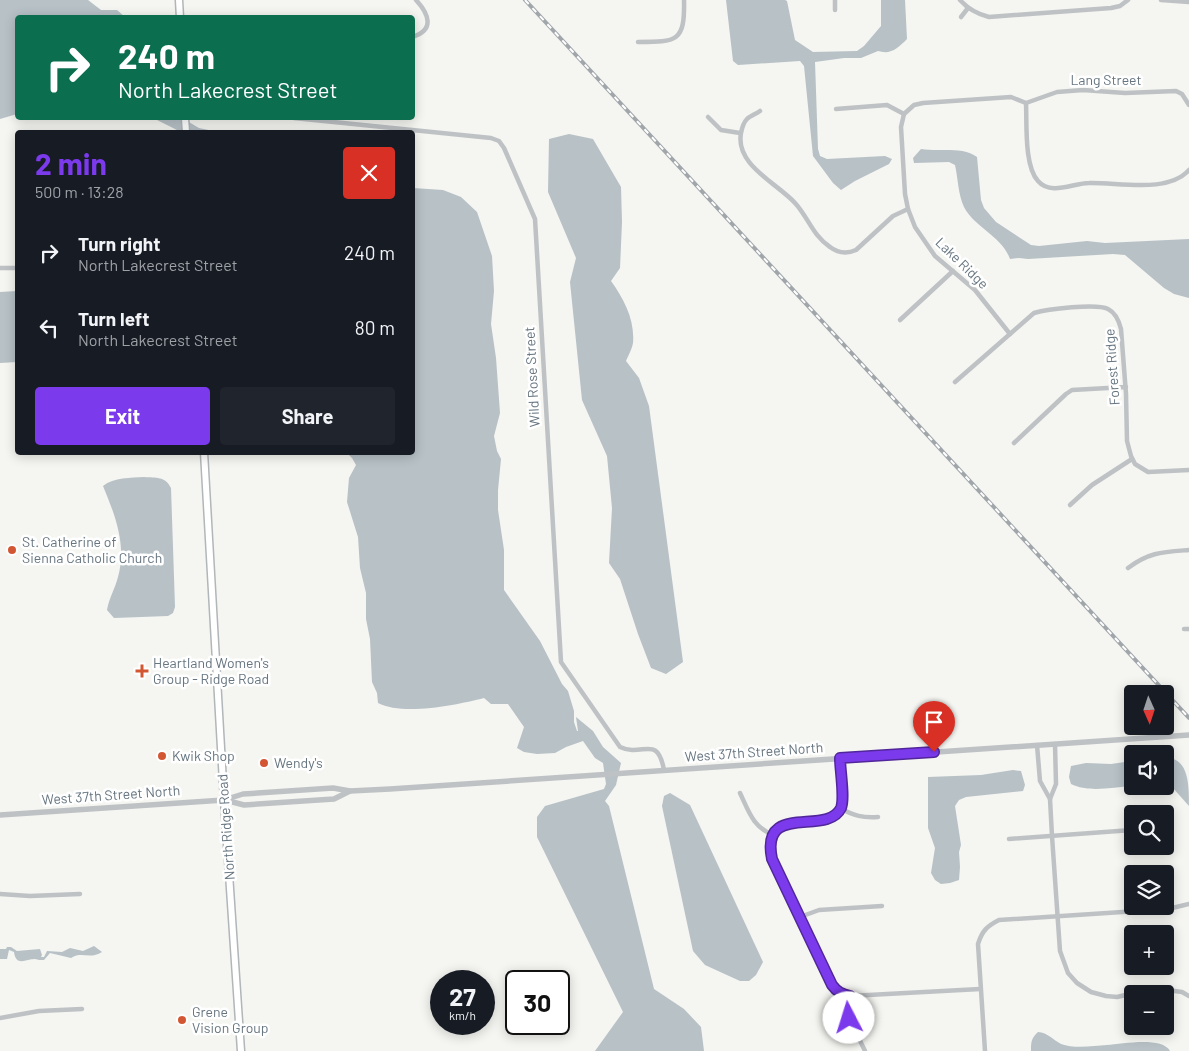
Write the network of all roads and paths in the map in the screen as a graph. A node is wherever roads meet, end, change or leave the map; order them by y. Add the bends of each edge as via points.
1 (179, 0) edge
2 (416, 0) edge
3 (684, 0) edge
4 (834, 0) edge
5 (960, 0) edge
6 (1128, 0) edge
7 (1161, 0) edge
8 (1189, 2) edge
9 (968, 8) junction
10 (835, 10) dead end
11 (180, 15) edge
12 (961, 17) dead end
13 (415, 36) edge
14 (638, 42) dead end
15 (1026, 103) junction
16 (1189, 105) edge
17 (836, 109) dead end
18 (760, 111) dead end
19 (904, 114) junction
20 (708, 117) dead end
21 (314, 120) edge
22 (412, 130) edge
23 (415, 130) edge
24 (740, 133) junction
25 (1189, 170) edge
26 (908, 209) junction
27 (0, 268) edge
28 (15, 268) edge
29 (953, 271) junction
30 (900, 320) dead end
31 (1010, 334) junction
32 (955, 382) dead end
33 (1126, 387) junction
34 (1014, 443) dead end
35 (204, 455) edge
36 (1132, 459) junction
37 (1189, 470) edge
38 (1070, 505) dead end
39 (1189, 550) edge
40 (1128, 568) dead end
41 (1189, 735) edge
42 (1055, 744) junction
43 (1037, 745) junction
44 (840, 758) junction
45 (664, 770) junction
46 (350, 791) junction
47 (740, 793) dead end
48 (1050, 799) junction
49 (224, 800) junction
50 (840, 808) junction
51 (0, 815) edge
52 (878, 817) dead end
53 (1124, 831) edge
54 (773, 835) junction
55 (1052, 836) junction
56 (1009, 839) dead end
57 (0, 894) edge
58 (80, 894) dead end
59 (1189, 904) edge
60 (882, 906) dead end
61 (1058, 916) junction
62 (800, 917) junction
63 (980, 989) junction
64 (850, 996) junction
65 (1189, 996) edge
66 (82, 1009) dead end
67 (0, 1018) edge
68 (241, 1051) edge
69 (865, 1051) edge
70 (984, 1051) edge

1 - 11 main road
2 - 13 street via 427,17 424,30
3 - 14 street via 683,29 677,36 667,41
4 - 10 street
5 - 9 street
6 - 9 street via 1111,8 989,17
7 - 8 street
9 - 12 street
15 - 16 street, Lang Street via 1057,92 1169,90 1182,94
15 - 19 street via 1011,97 923,103 914,105
15 - 25 street via 1030,165 1041,185 1057,188 1087,183 1141,186 1172,181
17 - 19 street via 887,105
18 - 24 street via 747,119
19 - 26 street, Lake Ridge via 901,127
20 - 24 street via 721,130
21 - 22 street, Wild Rose Street
23 - 45 street, Wild Rose Street via 499,141 535,219 561,662 620,747 630,751 650,748 661,757
24 - 26 street via 744,154 759,173 790,198 816,234 839,252 856,250 893,216
26 - 29 street, Lake Ridge via 920,237 934,256
27 - 28 street
29 - 30 street
29 - 31 street, Lake Ridge via 975,290
31 - 32 street
31 - 33 street, Forest Ridge via 1034,313 1107,308 1118,319 1121,329
33 - 34 street via 1072,390
33 - 36 street, Forest Ridge via 1127,441
35 - 49 main road, North Ridge Road
36 - 37 street via 1142,469 1155,472
36 - 38 street via 1092,485
39 - 40 street via 1150,554
41 - 42 street, West 37th Street North
42 - 43 street, West 37th Street North
42 - 48 street via 1056,784
43 - 44 street, West 37th Street North
43 - 48 street via 1040,781
44 - 45 street, West 37th Street North
44 - 50 street
45 - 46 street, West 37th Street North
46 - 49 street, West 37th Street North via 333,788 252,793
46 - 49 street, West 37th Street North via 334,799 306,801 244,805
47 - 54 street via 754,821 763,831
48 - 55 street
49 - 51 street, West 37th Street North
49 - 68 main road, North Ridge Road
50 - 52 street via 862,818
50 - 54 street via 827,820 784,824
53 - 55 street
54 - 62 street via 772,859
55 - 56 street
55 - 61 street
57 - 58 street
59 - 61 street via 1168,910
60 - 62 street via 819,910
61 - 63 street via 998,920 987,926 981,934 978,952
61 - 65 street via 1063,962 1077,983 1091,992 1117,996 1151,989 1182,992
62 - 64 street via 832,985 843,995
63 - 64 street
63 - 70 street
64 - 69 street via 849,1018
66 - 67 street via 39,1011

